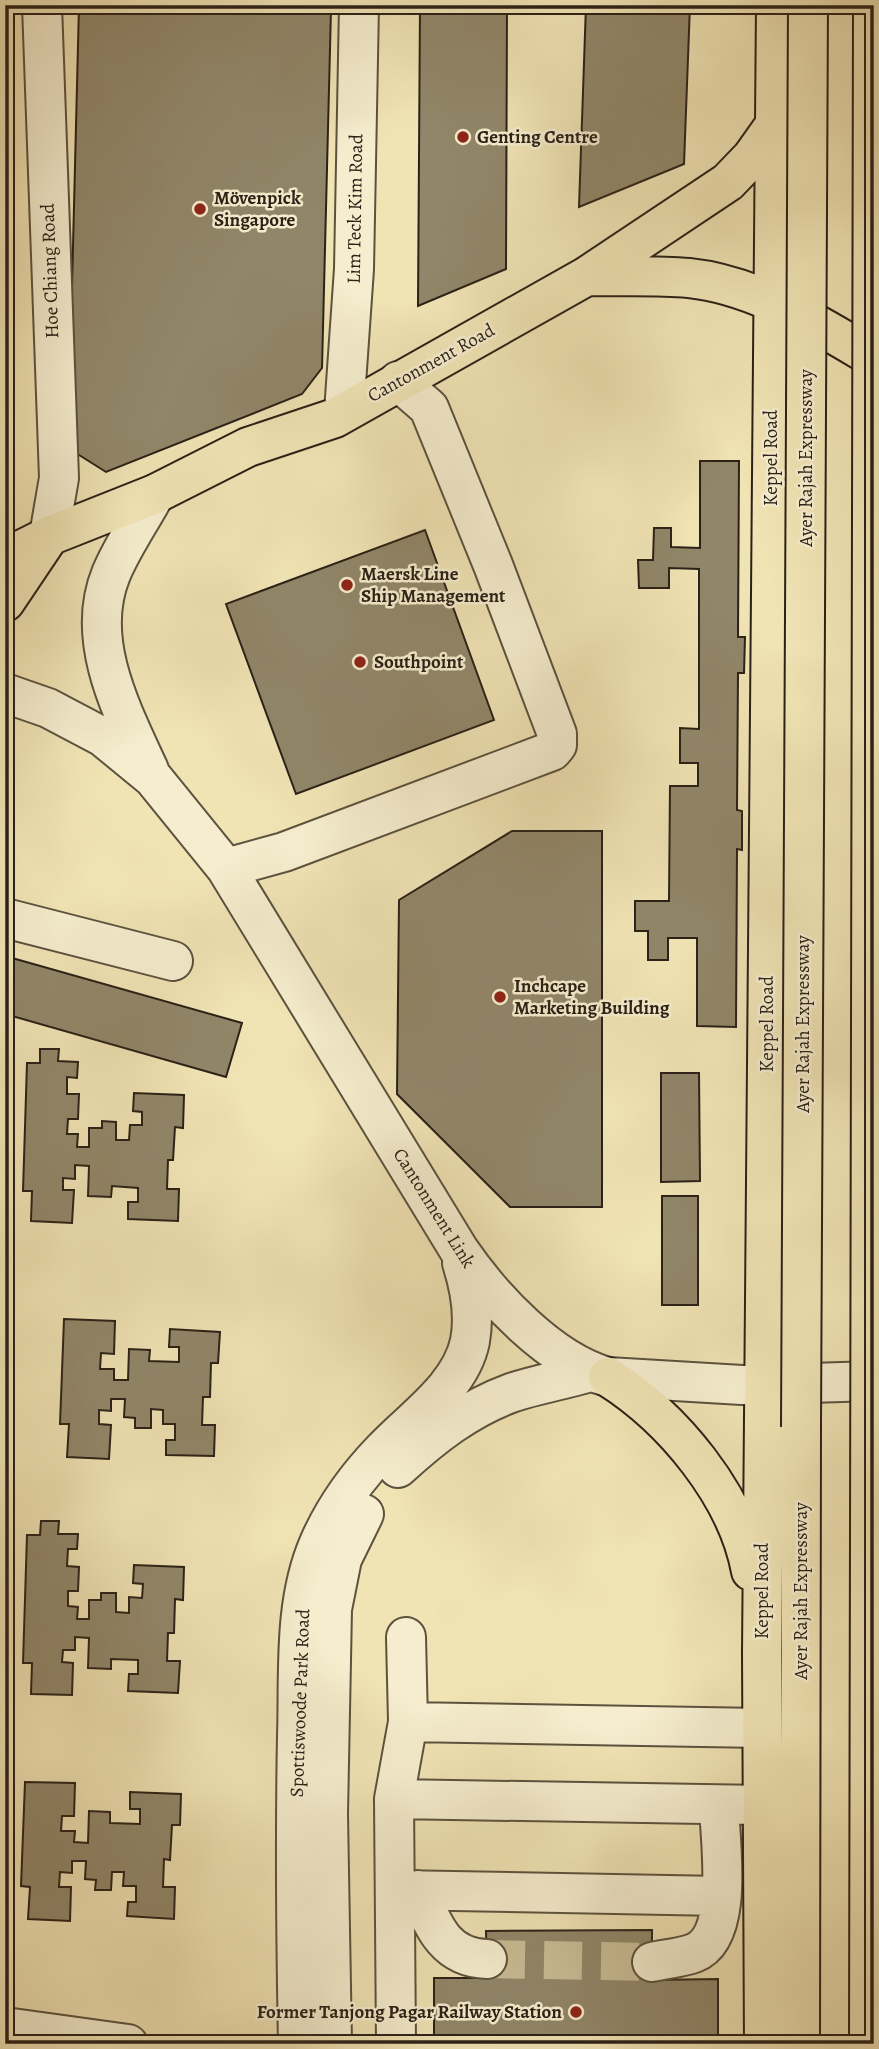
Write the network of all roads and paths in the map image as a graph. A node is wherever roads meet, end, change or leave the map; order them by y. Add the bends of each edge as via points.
1 (42, 5) edge
2 (359, 5) edge
3 (776, 5) edge
4 (808, 5) edge
5 (873, 5) edge
6 (774, 127) junction
7 (587, 276) junction
8 (772, 301) junction
9 (874, 358) edge
10 (398, 381) junction
11 (344, 412) junction
12 (155, 494) junction
13 (49, 536) junction
14 (5, 558) edge
15 (5, 602) edge
16 (5, 693) edge
17 (153, 778) junction
18 (226, 868) junction
19 (5, 918) edge
20 (173, 961) dead end
21 (459, 1250) junction
22 (599, 1374) junction
23 (874, 1381) edge
24 (764, 1385) junction
25 (762, 1632) junction
26 (407, 1637) dead end
27 (408, 1722) junction
28 (762, 1728) junction
29 (394, 1799) junction
30 (764, 1805) junction
31 (719, 1806) junction
32 (407, 1890) junction
33 (721, 1896) junction
34 (487, 1959) tunnel mouth
35 (652, 1962) tunnel mouth
36 (5, 2027) edge
37 (128, 2044) edge
38 (298, 2044) edge
39 (332, 2044) edge
40 (396, 2044) edge
41 (764, 2044) edge
42 (800, 2044) edge
43 (869, 2044) edge

1 - 13 street, Hoe Chiang Road via 59,478
2 - 11 street, Lim Teck Kim Road via 354,269
3 - 6 main road, Keppel Road
4 - 42 main road, Ayer Rajah Expressway, bridge
5 - 43 main road, bridge
6 - 7 main road, Cantonment Road via 728,182
6 - 8 main road, Keppel Road
7 - 8 main road via 690,278
7 - 10 main road, Cantonment Road
8 - 9 main road
8 - 24 main road, Keppel Road
10 - 11 main road, Cantonment Road
10 - 18 street via 429,408 493,565 557,734 557,745 552,751 297,847
11 - 12 main road, Cantonment Road via 248,447
12 - 13 main road, Cantonment Road
12 - 17 street, Cantonment Link via 111,575 101,636 122,712
13 - 14 main road, Cantonment Road
13 - 15 main road
16 - 17 street, Cantonment Link via 48,708 103,737
17 - 18 street, Cantonment Link
18 - 21 street, Cantonment Link
19 - 20 street
21 - 22 street, Cantonment Link via 504,1307
21 - 38 street, Spottiswoode Park Road via 472,1317 463,1360 436,1398 381,1452 346,1496 327,1526 306,1581 299,1644 295,1852
22 - 24 street
22 - 25 main road via 636,1394 677,1434 732,1512 747,1547
22 - 39 street, Spottiswoode Park Road via 530,1387 491,1401 426,1443 395,1470 354,1530 342,1559 335,1586 331,1653
23 - 24 street
24 - 25 main road, Keppel Road
25 - 28 main road, Keppel Road
26 - 27 street
27 - 28 street
27 - 29 street
28 - 30 main road, Keppel Road
29 - 31 street
29 - 32 street
30 - 31 street
30 - 41 main road, Keppel Road
31 - 33 street
32 - 33 street
32 - 34 street via 442,1940 457,1953
32 - 40 street
33 - 35 street via 713,1938 696,1952
36 - 37 street

